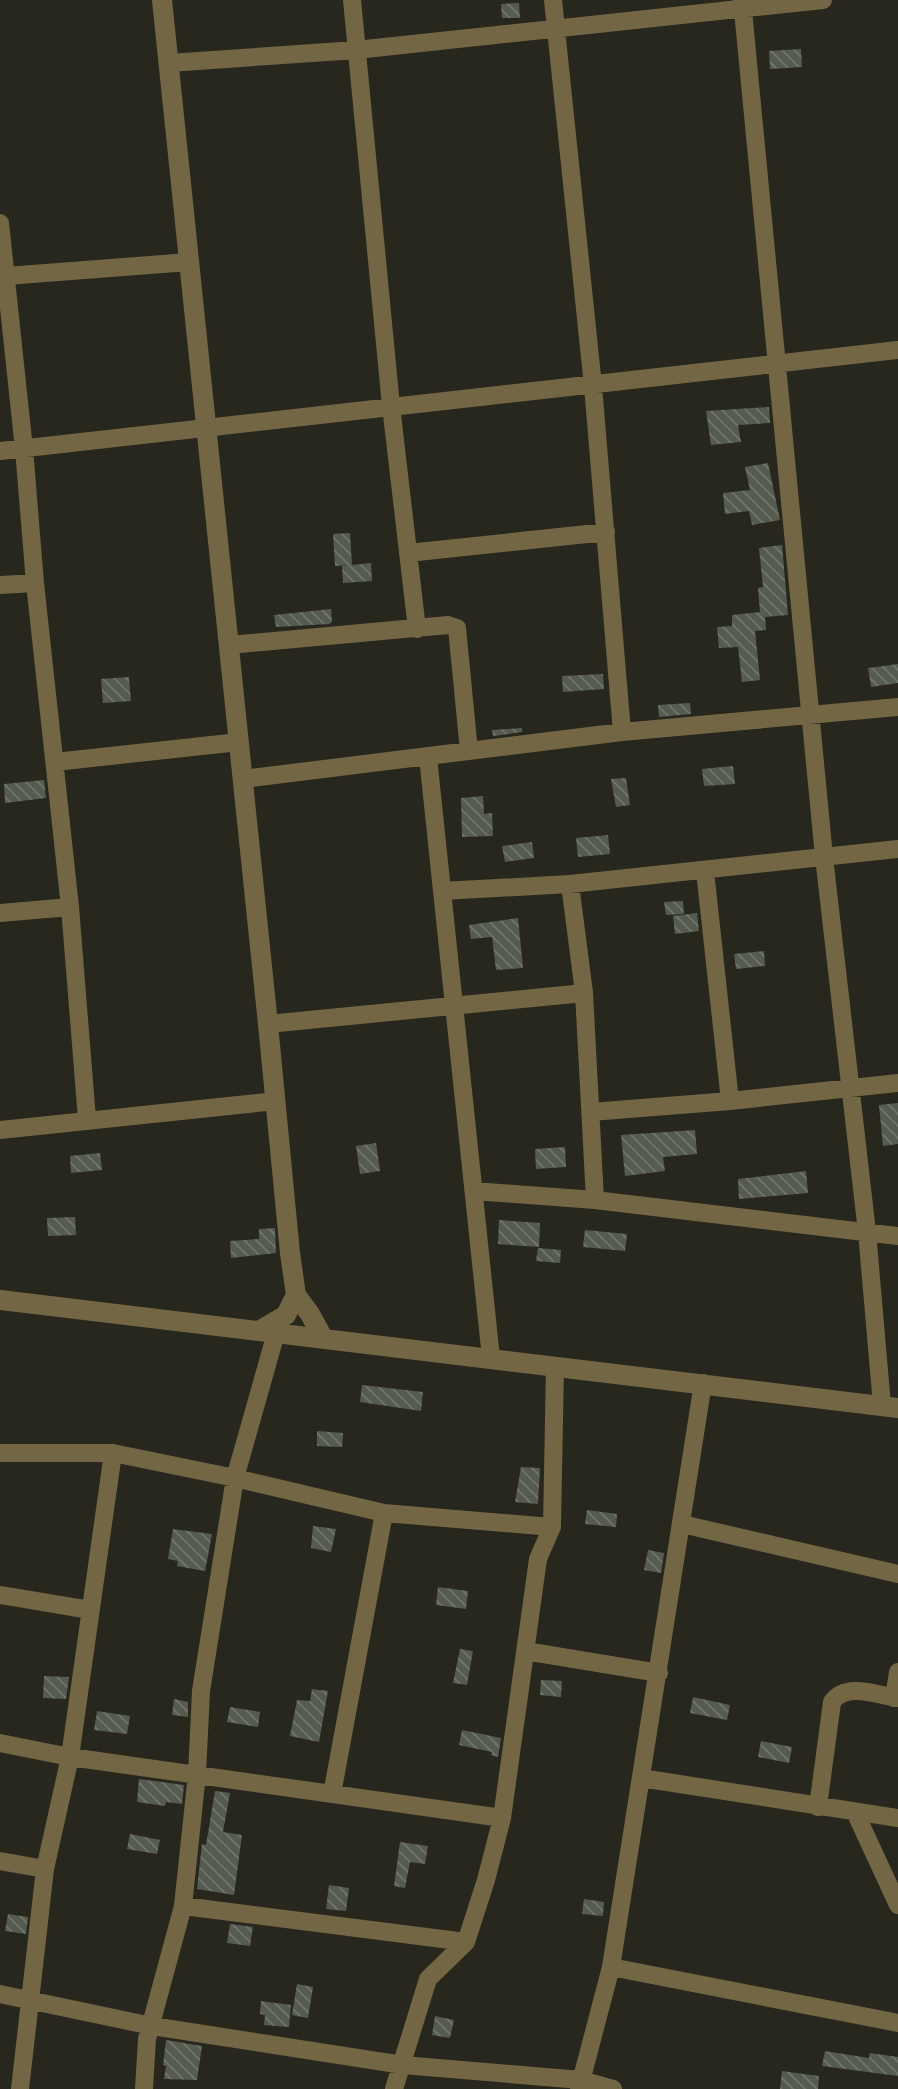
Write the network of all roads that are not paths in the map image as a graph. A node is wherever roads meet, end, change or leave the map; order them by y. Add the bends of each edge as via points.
1 (162, 0) edge
2 (352, 0) edge
3 (553, 0) edge
4 (823, 0) edge
5 (743, 5) edge
6 (555, 29) junction
7 (356, 50) junction
8 (169, 63) junction
9 (0, 223) edge
10 (189, 262) junction
11 (6, 276) junction
12 (898, 350) edge
13 (778, 365) junction
14 (593, 386) junction
15 (391, 406) junction
16 (207, 429) junction
17 (24, 449) junction
18 (0, 451) edge
19 (606, 532) junction
20 (408, 553) junction
21 (35, 583) junction
22 (0, 585) edge
23 (417, 629) junction
24 (229, 645) junction
25 (898, 707) edge
26 (812, 716) junction
27 (622, 732) junction
28 (239, 742) junction
29 (469, 751) junction
30 (428, 757) junction
31 (55, 762) junction
32 (243, 779) junction
33 (898, 849) edge
34 (824, 857) junction
35 (705, 871) junction
36 (570, 884) junction
37 (442, 891) junction
38 (70, 907) junction
39 (0, 913) edge
40 (584, 993) junction
41 (454, 1005) junction
42 (268, 1024) junction
43 (898, 1083) edge
44 (849, 1087) junction
45 (276, 1101) junction
46 (730, 1101) junction
47 (591, 1112) junction
48 (87, 1119) junction
49 (0, 1130) edge
50 (474, 1191) junction
51 (595, 1200) junction
52 (867, 1232) junction
53 (898, 1236) edge
54 (296, 1295) junction
55 (0, 1300) edge
56 (267, 1332) junction
57 (323, 1338) junction
58 (491, 1358) junction
59 (555, 1366) junction
60 (703, 1383) junction
61 (890, 1406) edge
62 (0, 1453) edge
63 (113, 1453) junction
64 (235, 1478) junction
65 (384, 1513) junction
66 (682, 1524) junction
67 (552, 1527) junction
68 (898, 1574) edge
69 (0, 1595) edge
70 (90, 1610) junction
71 (525, 1651) junction
72 (898, 1672) edge
73 (659, 1673) junction
74 (896, 1698) edge
75 (0, 1743) edge
76 (70, 1757) junction
77 (197, 1774) junction
78 (641, 1778) junction
79 (332, 1794) junction
80 (818, 1807) junction
81 (855, 1812) junction
82 (502, 1818) junction
83 (898, 1818) edge
84 (0, 1861) edge
85 (45, 1869) junction
86 (898, 1905) edge
87 (183, 1906) junction
88 (466, 1942) junction
89 (611, 1967) junction
90 (0, 1994) edge
91 (31, 2000) junction
92 (898, 2023) edge
93 (152, 2026) junction
94 (403, 2065) junction
95 (580, 2085) edge
96 (20, 2089) edge
97 (144, 2089) edge
98 (394, 2089) edge
99 (613, 2089) edge

1 - 8 street
2 - 7 street
3 - 6 street
4 - 5 street
5 - 6 street
5 - 13 street
6 - 7 street
6 - 14 street
7 - 8 street
7 - 15 street
8 - 10 street
9 - 11 street
10 - 11 street
10 - 16 street
11 - 17 street
12 - 13 street
13 - 14 street
13 - 26 street
14 - 15 street
14 - 19 street
15 - 16 street
15 - 20 street
16 - 17 street
16 - 24 street
17 - 18 street
17 - 21 street
19 - 20 street
19 - 27 street
20 - 23 street
21 - 22 street
21 - 31 street
23 - 24 street
23 - 29 street via 457,628
24 - 28 street
25 - 26 street
26 - 27 street
26 - 34 street
27 - 29 street
28 - 31 street
28 - 32 street
29 - 30 street
30 - 32 street
30 - 37 street
31 - 38 street
32 - 42 street
33 - 34 street
34 - 35 street
34 - 44 street
35 - 36 street
35 - 46 street
36 - 37 street
36 - 40 street
37 - 41 street
38 - 39 street
38 - 48 street
40 - 41 street
40 - 47 street
41 - 42 street
41 - 50 street
42 - 45 street
43 - 44 street
44 - 46 street
44 - 52 street
45 - 48 street
45 - 54 street
46 - 47 street
47 - 51 street
48 - 49 street
50 - 51 street
50 - 58 street
51 - 52 street
52 - 53 street
52 - 61 street
54 - 56 street via 286,1315
54 - 57 street
55 - 56 street
56 - 57 street
56 - 64 street
57 - 58 street
58 - 59 street
59 - 60 street
59 - 67 street
60 - 61 street
60 - 66 street
62 - 63 street
63 - 64 street
63 - 70 street
64 - 65 street
64 - 77 street via 201,1691
65 - 67 street
65 - 79 street
66 - 68 street
66 - 73 street
67 - 71 street via 538,1559
69 - 70 street
70 - 76 street
71 - 73 street
71 - 82 street
72 - 74 street
73 - 78 street
74 - 80 street via 849,1690 832,1702
75 - 76 street
76 - 77 street
76 - 85 street
77 - 79 street
77 - 87 street
78 - 80 street
78 - 89 street
79 - 82 street
80 - 81 street
81 - 83 street
81 - 86 street
82 - 88 street
84 - 85 street
85 - 91 street
87 - 88 street
87 - 93 street
88 - 94 street via 428,1979
89 - 92 street
89 - 95 street
90 - 91 street
91 - 93 street
91 - 96 street
93 - 94 street
93 - 97 street
94 - 95 street
94 - 98 street
95 - 99 street

